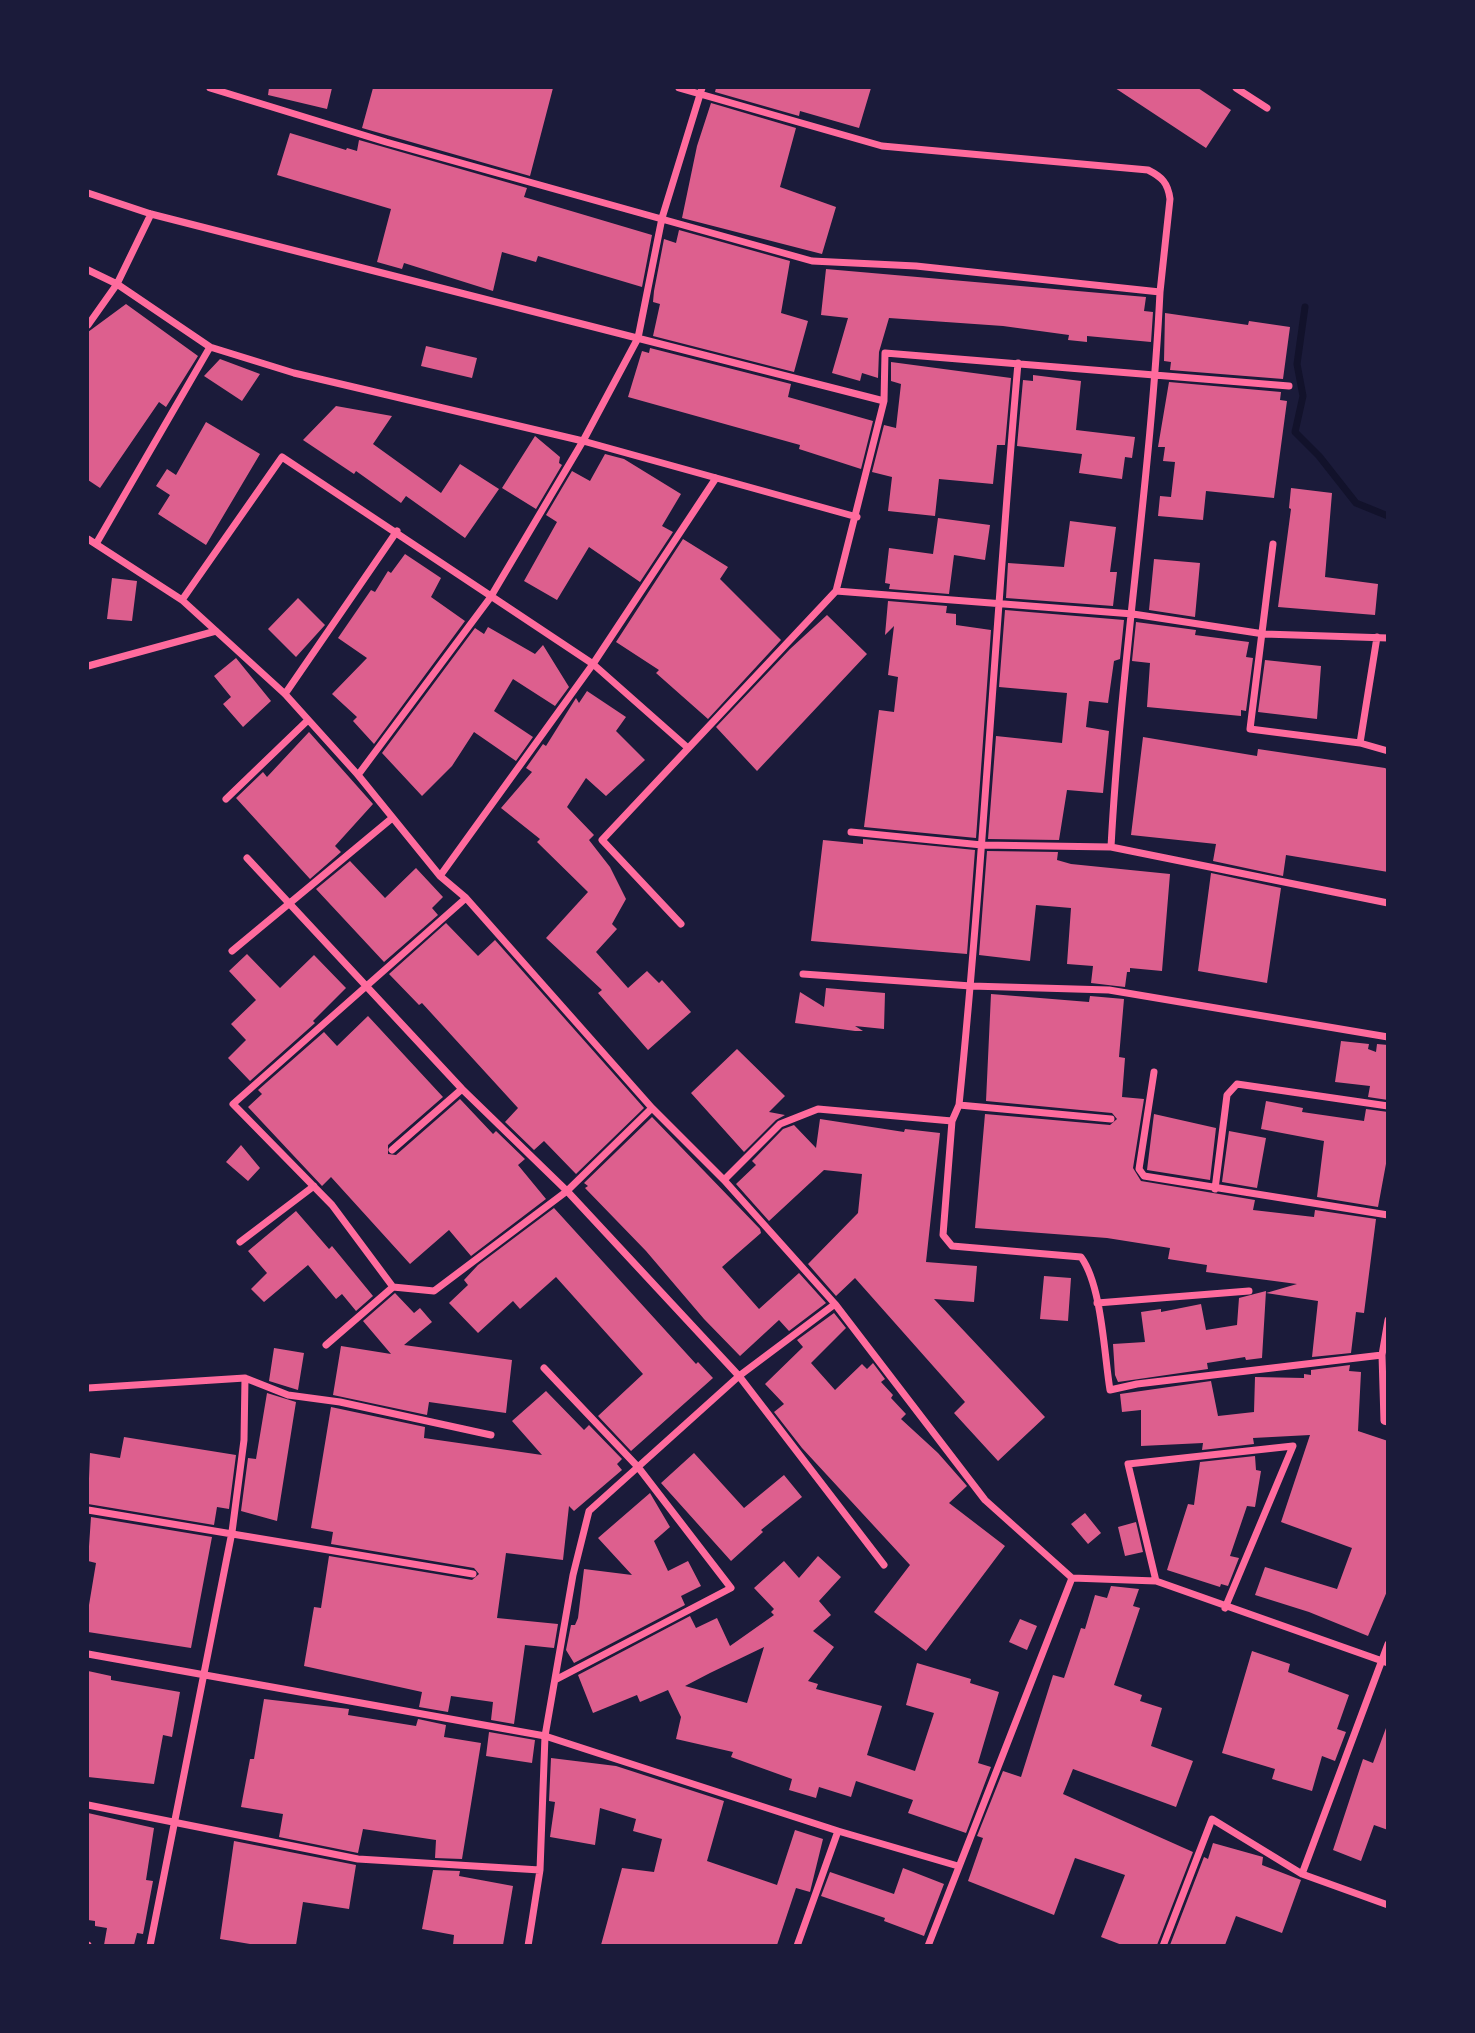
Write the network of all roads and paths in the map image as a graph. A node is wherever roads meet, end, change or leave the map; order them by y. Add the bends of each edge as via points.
1 (210, 88) edge
2 (679, 88) edge
3 (1236, 88) edge
4 (701, 91) edge
5 (1267, 108) dead end
6 (88, 193) edge
7 (151, 214) junction
8 (662, 218) junction
9 (88, 270) edge
10 (117, 284) junction
11 (1160, 292) junction
12 (88, 325) edge
13 (638, 338) junction
14 (210, 347) junction
15 (1018, 363) junction
16 (1156, 377) junction
17 (1289, 386) dead end
18 (884, 401) junction
19 (583, 442) junction
20 (716, 478) junction
21 (857, 517) junction
22 (397, 531) junction
23 (88, 539) edge
24 (96, 544) junction
25 (1273, 544) dead end
26 (836, 591) junction
27 (491, 598) junction
28 (182, 600) junction
29 (997, 601) junction
30 (1133, 614) junction
31 (216, 631) junction
32 (1264, 634) junction
33 (1377, 637) junction
34 (1388, 638) edge
35 (593, 664) junction
36 (88, 666) edge
37 (285, 694) junction
38 (308, 720) junction
39 (1360, 743) junction
40 (688, 748) junction
41 (1388, 751) edge
42 (358, 775) junction
43 (226, 799) dead end
44 (391, 819) junction
45 (851, 832) dead end
46 (982, 845) junction
47 (1111, 847) junction
48 (247, 858) dead end
49 (440, 876) junction
50 (466, 898) junction
51 (286, 903) junction
52 (1388, 903) edge
53 (681, 924) dead end
54 (232, 951) dead end
55 (803, 974) dead end
56 (367, 986) junction
57 (971, 986) junction
58 (1388, 1037) edge
59 (1154, 1072) dead end
60 (462, 1089) junction
61 (959, 1105) junction
62 (1388, 1106) edge
63 (652, 1108) junction
64 (1111, 1119) dead end
65 (952, 1121) junction
66 (392, 1150) dead end
67 (724, 1180) junction
68 (314, 1186) junction
69 (1215, 1189) junction
70 (567, 1191) junction
71 (1388, 1215) edge
72 (240, 1242) dead end
73 (393, 1287) junction
74 (1249, 1291) dead end
75 (1097, 1303) junction
76 (835, 1304) junction
77 (1388, 1320) edge
78 (326, 1345) dead end
79 (1381, 1355) junction
80 (544, 1368) dead end
81 (739, 1376) junction
82 (245, 1378) junction
83 (88, 1388) edge
84 (1388, 1422) edge
85 (491, 1435) dead end
86 (638, 1467) junction
87 (88, 1510) edge
88 (232, 1532) junction
89 (884, 1565) dead end
90 (473, 1574) dead end
91 (1072, 1578) junction
92 (1157, 1581) junction
93 (1225, 1608) junction
94 (1388, 1644) edge
95 (88, 1654) edge
96 (1385, 1662) edge
97 (204, 1675) junction
98 (556, 1679) junction
99 (544, 1736) junction
100 (88, 1805) edge
101 (176, 1821) junction
102 (838, 1831) junction
103 (958, 1866) junction
104 (540, 1870) junction
105 (1302, 1874) junction
106 (1388, 1905) edge
107 (150, 1945) edge
108 (528, 1945) edge
109 (797, 1945) edge
110 (928, 1945) edge
111 (1163, 1945) edge

1 - 8 street
2 - 4 street
3 - 5 street
4 - 8 street
4 - 11 street via 882,146 1148,170 1168,186 1170,200
6 - 7 street
7 - 10 street
7 - 13 street
8 - 11 street via 812,261 916,266
8 - 13 street
9 - 10 street
10 - 12 street
10 - 14 street
11 - 16 street
13 - 18 street
13 - 19 street
14 - 19 street via 307,376
14 - 24 street
15 - 16 street
15 - 18 street via 885,353
15 - 29 street
16 - 17 street
16 - 30 street
18 - 21 street
19 - 20 street
19 - 27 street
20 - 21 street
20 - 35 street
21 - 26 street
22 - 27 street
22 - 28 street via 282,457
22 - 37 street
23 - 24 street
24 - 28 street
25 - 32 street
26 - 29 street
26 - 40 street
27 - 35 street
27 - 42 street
28 - 31 street
29 - 30 street
29 - 46 street
30 - 32 street
30 - 47 street via 1116,748
31 - 36 street
31 - 37 street
32 - 33 street
32 - 39 street via 1250,729
33 - 34 street
33 - 39 street
35 - 40 street
35 - 49 street
37 - 38 street
38 - 42 street
38 - 43 street
39 - 41 street
40 - 53 street via 601,840
42 - 44 street
44 - 49 street
44 - 51 street
45 - 46 street
46 - 47 street
46 - 57 street
47 - 52 street
48 - 51 street
49 - 50 street
50 - 56 street
50 - 63 street
51 - 54 street
51 - 56 street
55 - 57 street
56 - 60 street
56 - 68 street via 233,1104
57 - 58 street via 1109,990
57 - 61 street
59 - 69 street via 1139,1169 1153,1180
60 - 66 street
60 - 70 street
61 - 64 street
61 - 65 street
62 - 69 street via 1237,1084 1227,1095
63 - 67 street
63 - 70 street
65 - 67 street via 818,1109 780,1124
65 - 75 street via 946,1241 952,1246 1081,1257
67 - 76 street
68 - 72 street
68 - 73 street
69 - 71 street
70 - 73 street via 434,1291
70 - 81 street
73 - 78 street
74 - 75 street
75 - 79 street via 1110,1390
76 - 81 street
76 - 91 street via 985,1500
77 - 79 street
79 - 84 street via 1384,1421
80 - 86 street
81 - 86 street
81 - 89 street
82 - 83 street
82 - 85 street via 289,1395
82 - 88 street via 244,1440
86 - 98 street via 589,1511
86 - 98 street via 731,1588
87 - 88 street
88 - 90 street
88 - 97 street
91 - 92 street
91 - 103 street
92 - 93 street
92 - 93 street via 1128,1464 1293,1446
93 - 96 street
94 - 96 street
95 - 97 street
96 - 105 street
97 - 99 street
97 - 101 street
98 - 99 street
99 - 102 street
99 - 104 street
100 - 101 street
101 - 104 street via 358,1859
101 - 107 street
102 - 103 street
102 - 109 street
103 - 110 street
104 - 108 street
105 - 106 street
105 - 111 street via 1212,1819

